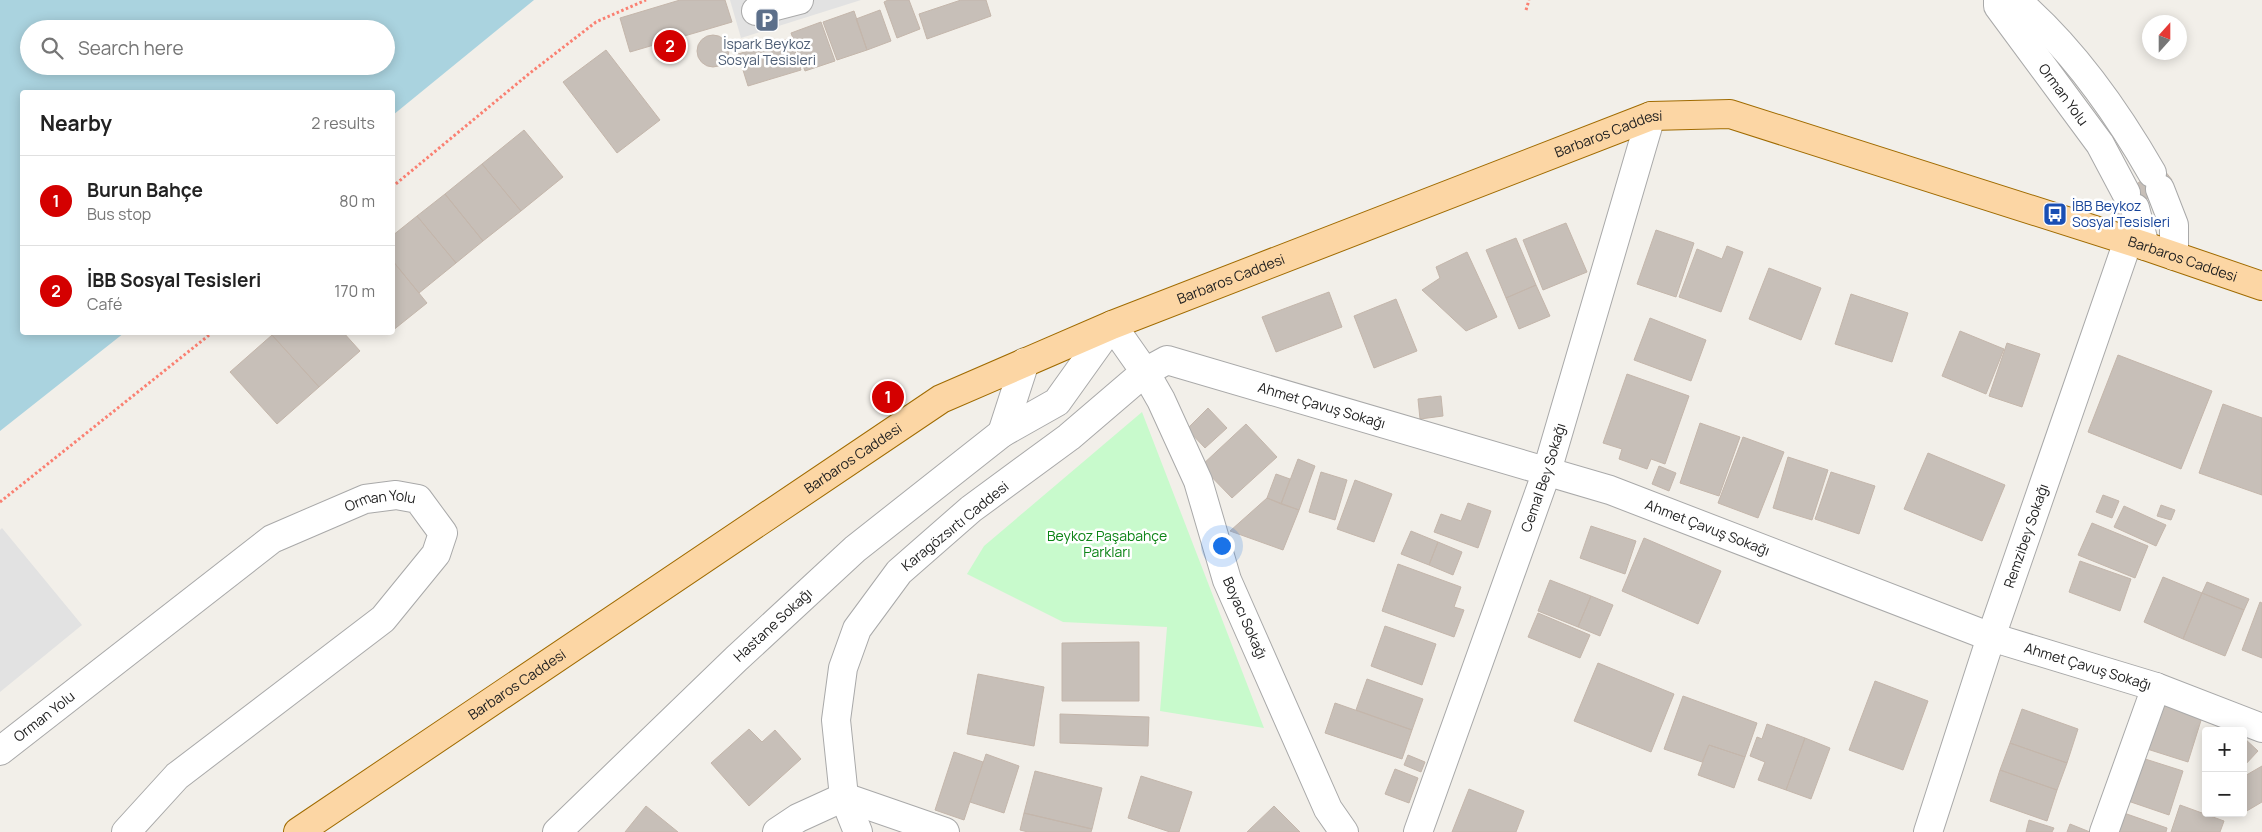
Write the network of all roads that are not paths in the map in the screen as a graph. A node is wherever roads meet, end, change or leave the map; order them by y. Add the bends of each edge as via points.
1 (799, 0) edge
2 (1998, 0) edge
3 (2016, 0) edge
4 (756, 11) dead end
5 (1651, 116) junction
6 (2137, 244) junction
7 (2174, 256) junction
8 (2262, 286) edge
9 (1112, 325) junction
10 (1025, 362) junction
11 (1145, 372) junction
12 (1002, 433) junction
13 (1547, 471) junction
14 (1991, 637) junction
15 (2156, 687) junction
16 (2262, 728) edge
17 (0, 751) edge
18 (844, 797) junction
19 (126, 832) edge
20 (298, 832) edge
21 (557, 832) edge
22 (777, 832) edge
23 (858, 832) edge
24 (945, 832) edge
25 (1344, 832) edge
26 (1418, 832) edge
27 (1928, 832) edge
28 (2104, 832) edge

1 - 4 street
2 - 6 street, Orman Yolu via 1998,6 2100,144 2130,200
3 - 7 street, Orman Yolu via 2072,57 2136,146 2156,181 2174,225
5 - 6 main road, Barbaros Caddesi via 1730,114
5 - 9 main road, Barbaros Caddesi
5 - 13 street, Cemal Bey Sokağı
6 - 7 main road, Barbaros Caddesi
6 - 14 street, Remzibey Sokağı
7 - 8 main road, Barbaros Caddesi
9 - 10 main road, Barbaros Caddesi
9 - 11 street
9 - 12 street, Hastane Sokağı via 1056,402
10 - 12 street
10 - 20 main road, Barbaros Caddesi via 941,399
11 - 13 street, Ahmet Çavuş Sokağı via 1167,360
11 - 18 street, Karagözsırtı Caddesi via 1069,438 971,509 899,572 856,629 843,668 836,720
11 - 25 street, Boyacı Sokağı via 1198,481 1227,580 1328,809
12 - 21 street, Hastane Sokağı via 855,549
13 - 14 street, Ahmet Çavuş Sokağı via 1610,490
13 - 26 street, Cemal Bey Sokağı
14 - 15 street, Ahmet Çavuş Sokağı
14 - 27 street, Remzibey Sokağı
15 - 16 street, Ahmet Çavuş Sokağı
15 - 28 street
17 - 19 street, Orman Yolu via 272,539 365,499 396,495 418,499 443,532 436,554 383,619 176,776
18 - 22 street via 798,818
18 - 23 street, Karagözsırtı Caddesi
18 - 24 street

